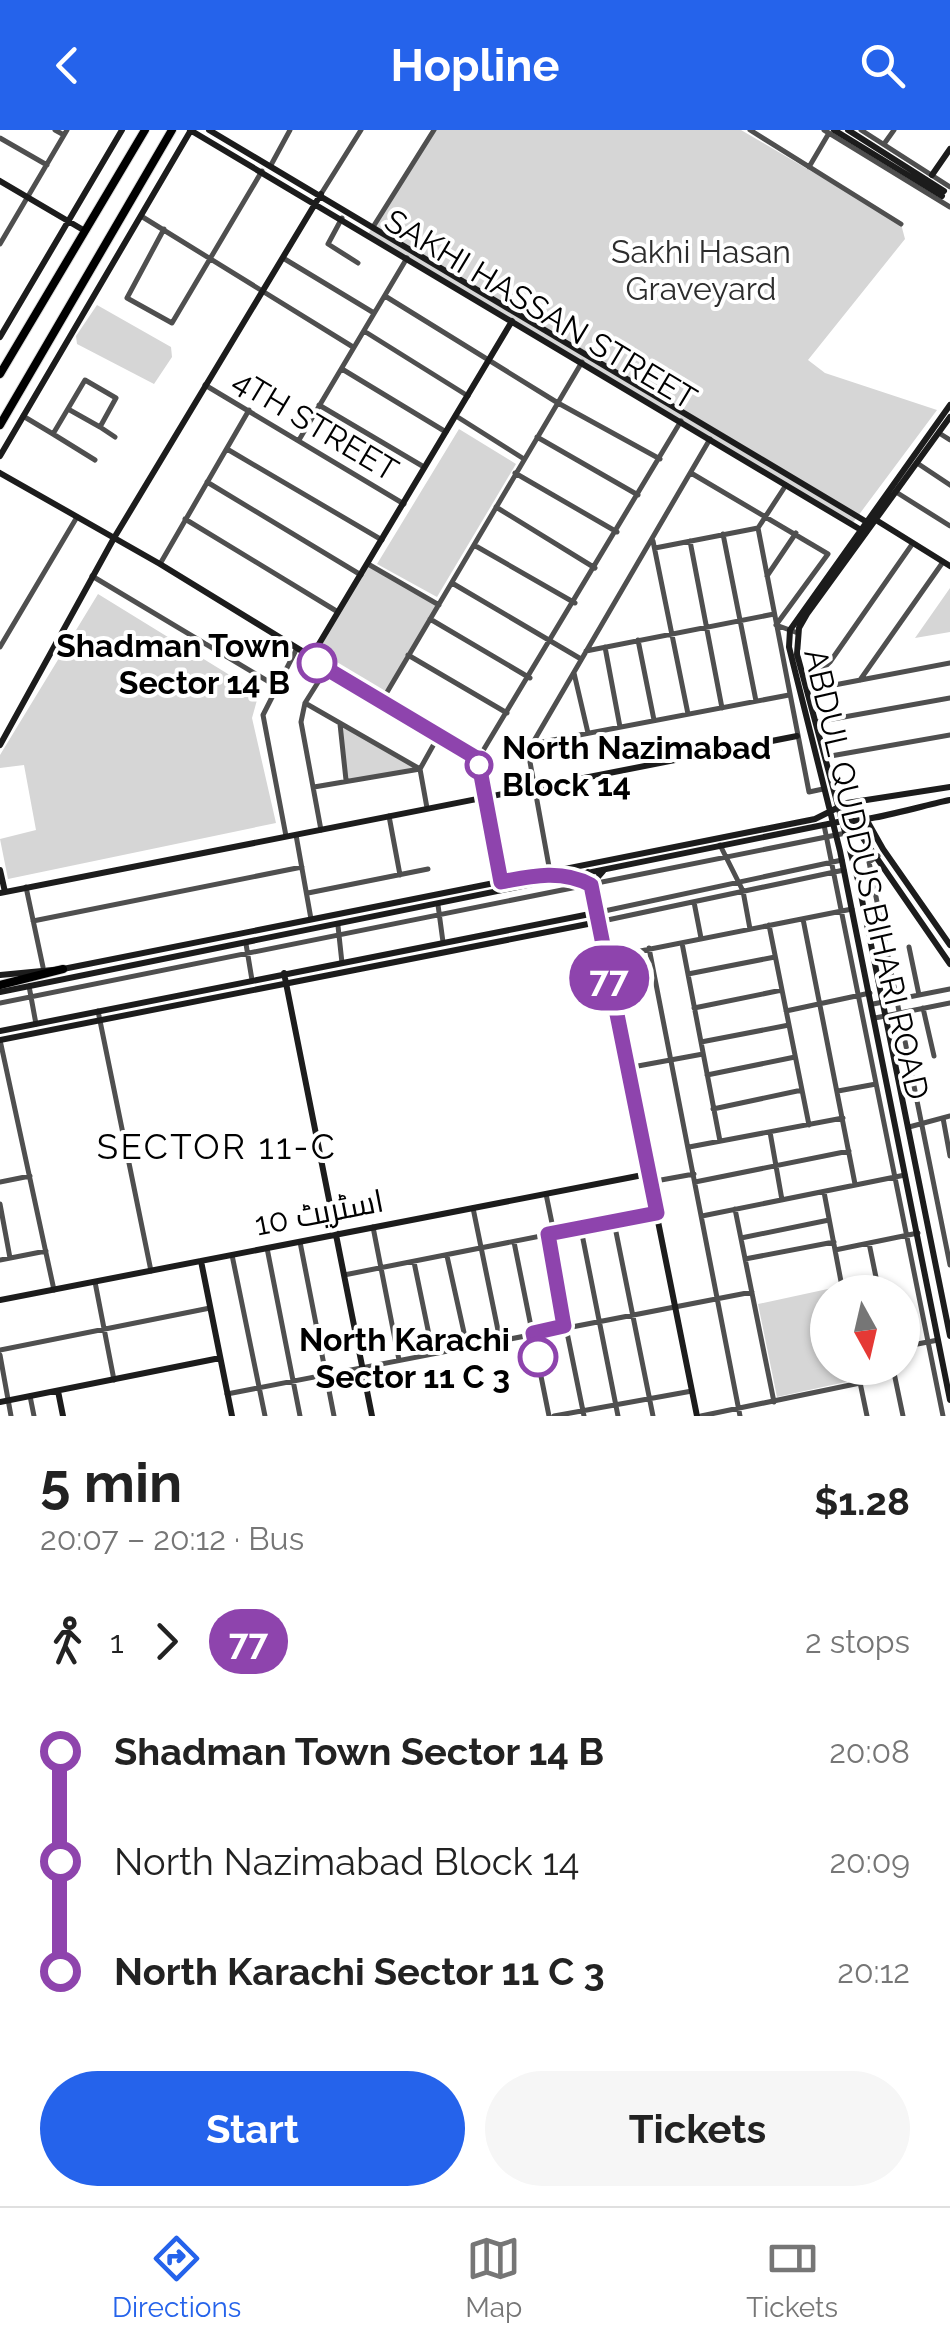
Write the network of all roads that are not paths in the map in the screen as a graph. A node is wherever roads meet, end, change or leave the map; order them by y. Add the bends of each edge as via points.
1 (55, 130) edge
2 (122, 130) edge
3 (145, 130) edge
4 (172, 130) edge
5 (190, 130) edge
6 (209, 130) edge
7 (290, 130) edge
8 (360, 130) edge
9 (434, 130) edge
10 (750, 130) edge
11 (848, 130) edge
12 (861, 130) edge
13 (894, 130) edge
14 (829, 131) edge
15 (66, 133) edge
16 (0, 138) edge
17 (884, 144) junction
18 (950, 148) edge
19 (47, 165) junction
20 (270, 165) junction
21 (809, 167) junction
22 (262, 171) junction
23 (932, 175) junction
24 (0, 181) edge
25 (940, 181) junction
26 (321, 194) junction
27 (931, 196) junction
28 (28, 197) junction
29 (950, 197) edge
30 (317, 204) junction
31 (140, 216) junction
32 (342, 218) junction
33 (69, 221) junction
34 (901, 224) dead end
35 (373, 226) junction
36 (164, 230) junction
37 (85, 232) junction
38 (3, 233) edge
39 (0, 244) edge
40 (210, 257) junction
41 (283, 258) junction
42 (407, 258) junction
43 (358, 263) dead end
44 (263, 289) junction
45 (385, 296) junction
46 (374, 313) junction
47 (512, 321) junction
48 (363, 330) junction
49 (0, 337) edge
50 (354, 347) junction
51 (489, 362) junction
52 (582, 362) junction
53 (341, 368) junction
54 (0, 374) edge
55 (205, 385) junction
56 (468, 396) junction
57 (558, 403) junction
58 (950, 404) edge
59 (319, 405) junction
60 (68, 409) junction
61 (249, 410) junction
62 (23, 416) junction
63 (456, 416) junction
64 (950, 418) edge
65 (681, 422) junction
66 (0, 425) edge
67 (100, 427) junction
68 (446, 432) junction
69 (938, 433) junction
70 (52, 434) junction
71 (115, 437) dead end
72 (537, 437) junction
73 (710, 439) junction
74 (299, 440) junction
75 (950, 440) edge
76 (227, 449) junction
77 (0, 456) edge
78 (660, 458) junction
79 (524, 459) junction
80 (95, 460) dead end
81 (917, 463) junction
82 (426, 468) junction
83 (692, 473) junction
84 (0, 474) edge
85 (516, 474) junction
86 (207, 482) junction
87 (786, 485) junction
88 (950, 485) edge
89 (896, 492) junction
90 (638, 495) junction
91 (404, 504) junction
92 (496, 507) junction
93 (767, 516) junction
94 (77, 517) junction
95 (185, 519) junction
96 (868, 526) junction
97 (950, 526) edge
98 (758, 528) junction
99 (617, 532) junction
100 (722, 534) junction
101 (796, 534) junction
102 (114, 538) junction
103 (653, 538) junction
104 (382, 540) junction
105 (690, 541) junction
106 (913, 543) junction
107 (474, 545) junction
108 (655, 548) junction
109 (160, 564) junction
110 (368, 564) junction
111 (947, 564) edge
112 (595, 568) junction
113 (361, 575) junction
114 (92, 576) junction
115 (767, 576) junction
116 (452, 583) junction
117 (575, 603) junction
118 (438, 605) junction
119 (338, 612) junction
120 (774, 614) junction
121 (430, 619) junction
122 (739, 620) junction
123 (776, 625) junction
124 (706, 626) junction
125 (794, 632) junction
126 (672, 633) junction
127 (638, 640) junction
128 (552, 642) junction
129 (0, 647) edge
130 (605, 647) junction
131 (296, 650) junction
132 (586, 651) junction
133 (408, 654) junction
134 (310, 659) junction
135 (582, 659) junction
136 (950, 663) edge
137 (327, 668) junction
138 (574, 672) junction
139 (530, 678) junction
140 (860, 680) junction
141 (276, 686) junction
142 (808, 687) junction
143 (790, 695) junction
144 (950, 698) edge
145 (383, 699) junction
146 (756, 701) junction
147 (305, 703) junction
148 (722, 708) junction
149 (507, 713) junction
150 (688, 714) junction
151 (654, 721) junction
152 (816, 722) junction
153 (340, 724) junction
154 (620, 727) junction
155 (588, 733) junction
156 (950, 734) edge
157 (439, 735) junction
158 (797, 736) junction
159 (532, 744) junction
160 (0, 745) edge
161 (823, 757) junction
162 (478, 759) junction
163 (420, 769) junction
164 (346, 780) junction
165 (950, 787) edge
166 (313, 788) junction
167 (534, 788) junction
168 (823, 790) junction
169 (483, 798) junction
170 (950, 800) edge
171 (858, 803) junction
172 (428, 809) junction
173 (838, 809) junction
174 (389, 816) junction
175 (826, 819) junction
176 (843, 820) junction
177 (866, 821) junction
178 (853, 824) junction
179 (321, 830) junction
180 (846, 832) junction
181 (296, 834) junction
182 (286, 836) junction
183 (831, 836) junction
184 (720, 845) junction
185 (878, 856) junction
186 (618, 859) junction
187 (726, 859) junction
188 (842, 860) junction
189 (832, 862) junction
190 (302, 867) junction
191 (607, 868) junction
192 (0, 870) edge
193 (428, 870) dead end
194 (844, 870) junction
195 (550, 872) junction
196 (588, 872) junction
197 (834, 872) junction
198 (400, 875) junction
199 (538, 875) junction
200 (567, 876) junction
201 (501, 882) junction
202 (738, 882) junction
203 (591, 885) junction
204 (26, 888) junction
205 (742, 891) junction
206 (2, 892) edge
207 (308, 893) junction
208 (694, 901) junction
209 (852, 909) junction
210 (438, 910) junction
211 (842, 911) junction
212 (595, 913) junction
213 (322, 917) junction
214 (803, 918) junction
215 (311, 919) junction
216 (33, 920) junction
217 (598, 922) junction
218 (768, 925) junction
219 (338, 926) junction
220 (750, 929) junction
221 (323, 930) junction
222 (337, 936) junction
223 (701, 938) junction
224 (443, 942) junction
225 (682, 942) junction
226 (246, 944) junction
227 (950, 945) edge
228 (909, 947) dead end
229 (649, 948) junction
230 (248, 954) junction
231 (775, 956) junction
232 (605, 958) junction
233 (342, 962) junction
234 (950, 964) edge
235 (43, 968) junction
236 (62, 969) junction
237 (284, 974) junction
238 (688, 974) junction
239 (0, 975) edge
240 (252, 980) junction
241 (286, 983) junction
242 (29, 986) junction
243 (0, 989) edge
244 (950, 989) edge
245 (782, 990) junction
246 (870, 993) junction
247 (920, 995) junction
248 (858, 996) junction
249 (31, 997) junction
250 (896, 1000) junction
251 (883, 1002) junction
252 (0, 1003) edge
253 (821, 1003) junction
254 (950, 1003) edge
255 (872, 1004) junction
256 (694, 1008) junction
257 (923, 1008) junction
258 (786, 1011) junction
259 (898, 1013) junction
260 (99, 1016) junction
261 (886, 1016) junction
262 (875, 1018) junction
263 (36, 1024) junction
264 (789, 1025) junction
265 (0, 1031) edge
266 (0, 1040) edge
267 (701, 1042) junction
268 (703, 1054) junction
269 (934, 1056) dead end
270 (795, 1057) junction
271 (672, 1060) junction
272 (627, 1068) junction
273 (707, 1075) junction
274 (4, 1076) edge
275 (888, 1082) junction
276 (876, 1084) junction
277 (802, 1090) junction
278 (838, 1091) junction
279 (714, 1109) junction
280 (946, 1117) edge
281 (843, 1118) junction
282 (922, 1123) junction
283 (809, 1124) junction
284 (909, 1126) junction
285 (770, 1132) junction
286 (720, 1142) junction
287 (689, 1148) junction
288 (849, 1151) junction
289 (950, 1156) edge
290 (776, 1167) junction
291 (694, 1174) junction
292 (906, 1175) junction
293 (30, 1176) junction
294 (894, 1177) junction
295 (649, 1178) junction
296 (0, 1182) edge
297 (696, 1182) junction
298 (855, 1184) junction
299 (824, 1192) junction
300 (546, 1194) junction
301 (782, 1200) junction
302 (0, 1204) edge
303 (474, 1208) junction
304 (736, 1209) junction
305 (657, 1213) junction
306 (702, 1216) junction
307 (830, 1220) junction
308 (614, 1222) junction
309 (373, 1227) junction
310 (581, 1229) junction
311 (918, 1233) junction
312 (551, 1234) junction
313 (336, 1235) junction
314 (906, 1236) junction
315 (741, 1238) junction
316 (300, 1242) junction
317 (514, 1242) junction
318 (834, 1242) junction
319 (869, 1243) junction
320 (267, 1248) junction
321 (481, 1248) junction
322 (47, 1250) junction
323 (835, 1250) junction
324 (232, 1255) junction
325 (447, 1255) junction
326 (10, 1258) junction
327 (745, 1259) junction
328 (0, 1260) edge
329 (201, 1261) junction
330 (414, 1262) junction
331 (950, 1265) edge
332 (381, 1268) junction
333 (151, 1271) junction
334 (344, 1275) junction
335 (840, 1275) edge
336 (876, 1275) edge
337 (95, 1282) junction
338 (54, 1290) junction
339 (752, 1292) junction
340 (718, 1298) junction
341 (0, 1300) edge
342 (675, 1305) junction
343 (210, 1308) junction
344 (633, 1314) junction
345 (599, 1320) junction
346 (564, 1326) junction
347 (104, 1330) junction
348 (533, 1333) junction
349 (950, 1336) edge
350 (500, 1340) junction
351 (938, 1340) junction
352 (926, 1342) junction
353 (920, 1343) edge
354 (466, 1346) junction
355 (0, 1352) edge
356 (434, 1354) junction
357 (220, 1358) junction
358 (399, 1360) junction
359 (362, 1367) junction
360 (326, 1374) junction
361 (948, 1374) edge
362 (114, 1380) junction
363 (293, 1380) junction
364 (851, 1385) edge
365 (860, 1385) edge
366 (897, 1385) edge
367 (259, 1388) junction
368 (692, 1390) junction
369 (58, 1391) junction
370 (227, 1394) junction
371 (30, 1396) junction
372 (650, 1398) junction
373 (950, 1400) edge
374 (4, 1401) edge
375 (774, 1402) junction
376 (616, 1405) junction
377 (740, 1413) edge
378 (583, 1414) edge
379 (12, 1416) edge
380 (34, 1416) edge
381 (63, 1416) edge
382 (232, 1416) edge
383 (264, 1416) edge
384 (300, 1416) edge
385 (334, 1416) edge
386 (372, 1416) edge
387 (552, 1416) edge
388 (618, 1416) edge
389 (653, 1416) edge
390 (699, 1416) edge
391 (867, 1416) edge
392 (903, 1416) edge
393 (943, 1416) edge

1 - 15 street
2 - 33 street
3 - 37 main road
4 - 66 main road
5 - 22 street, SAKHI HASSAN STREET
5 - 31 street
6 - 20 street, SAKHI HASSAN STREET
7 - 20 street
8 - 26 street
9 - 35 street
10 - 21 street
11 - 29 street, bridge
12 - 17 street
13 - 17 street
14 - 21 street
14 - 27 street
14 - 29 street, bridge
15 - 19 street
16 - 19 street
17 - 23 street
18 - 23 street
19 - 28 street
20 - 26 street, SAKHI HASSAN STREET
21 - 34 street
22 - 30 street, SAKHI HASSAN STREET
22 - 40 street
23 - 25 street
24 - 28 street
25 - 27 street
25 - 29 street
26 - 30 street
26 - 35 street, SAKHI HASSAN STREET
27 - 29 street
28 - 33 street
28 - 38 street
30 - 32 street, SAKHI HASSAN STREET
30 - 41 street
31 - 36 street
31 - 62 street
32 - 42 street, SAKHI HASSAN STREET
32 - 43 street via 328,244
33 - 37 street
33 - 49 street
35 - 96 street, SAKHI HASSAN STREET
36 - 40 street
36 - 40 street via 126,298 172,323
37 - 54 main road
38 - 39 street
40 - 44 street
41 - 44 street
41 - 46 street
42 - 45 street
42 - 47 street, SAKHI HASSAN STREET
44 - 50 street
44 - 55 street
45 - 46 street
45 - 51 street
46 - 48 street
47 - 51 street
47 - 52 street, SAKHI HASSAN STREET
48 - 50 street
48 - 56 street
50 - 53 street
51 - 56 street
51 - 57 street
52 - 57 street
52 - 65 street, SAKHI HASSAN STREET
53 - 59 street
53 - 68 street
55 - 61 street, 4TH STREET
55 - 102 street
56 - 63 street
57 - 72 street
57 - 78 street
58 - 96 street, ABDUL QUDDUS BIHARI ROAD
59 - 74 street
59 - 82 street
60 - 67 street
60 - 67 street via 85,380 116,398
60 - 70 street
61 - 74 street, 4TH STREET
61 - 76 street
62 - 70 street
62 - 77 street
63 - 68 street
63 - 79 street
64 - 69 street, ABDUL QUDDUS BIHARI ROAD
65 - 73 street, SAKHI HASSAN STREET
65 - 78 street
67 - 71 street
68 - 82 street
69 - 75 street
69 - 81 street, ABDUL QUDDUS BIHARI ROAD
70 - 80 street
72 - 79 street
72 - 90 street
73 - 83 street
73 - 87 street, SAKHI HASSAN STREET
74 - 91 street, 4TH STREET
76 - 86 street
76 - 104 street
78 - 90 street
79 - 85 street
81 - 88 street
81 - 89 street, ABDUL QUDDUS BIHARI ROAD
82 - 91 street
83 - 93 street
83 - 103 street
84 - 94 street
85 - 92 street
85 - 99 street
86 - 95 street
86 - 113 street
87 - 93 street
87 - 96 street, SAKHI HASSAN STREET
89 - 96 street, ABDUL QUDDUS BIHARI ROAD
89 - 97 street
90 - 99 street
91 - 104 street
92 - 107 street
92 - 112 street
93 - 98 street
93 - 101 street
94 - 102 street
94 - 129 street
95 - 109 street
95 - 119 street
96 - 106 street
96 - 125 street, ABDUL QUDDUS BIHARI ROAD
98 - 100 street
98 - 115 street
99 - 112 street
100 - 105 street
100 - 122 street
101 - 115 street
101 - 123 street via 828,554
102 - 109 street
102 - 114 street
103 - 108 street
103 - 132 street
104 - 110 street
105 - 108 street
105 - 124 street
106 - 111 street
106 - 142 street
107 - 116 street
107 - 117 street
108 - 126 street
109 - 131 street
110 - 113 street
110 - 118 street
111 - 140 street
112 - 117 street
113 - 119 street
114 - 141 street
114 - 160 street
115 - 120 street
116 - 118 street
116 - 128 street
117 - 128 street
118 - 121 street
119 - 134 street
120 - 122 street
120 - 123 street
121 - 133 street
121 - 139 street
122 - 124 street
122 - 146 street
123 - 125 street
123 - 143 street
124 - 126 street
124 - 148 street
125 - 142 street, ABDUL QUDDUS BIHARI ROAD
125 - 168 street, ABDUL QUDDUS BIHARI ROAD via 791,666
126 - 127 street
126 - 150 street
127 - 130 street
127 - 151 street
128 - 135 street
128 - 139 street
130 - 132 street
130 - 154 street
131 - 134 street
131 - 141 street
132 - 135 street
133 - 145 street
133 - 149 street
134 - 137 street
135 - 138 street
136 - 140 street
137 - 145 street
137 - 147 street
138 - 155 street
138 - 159 street
139 - 149 street
140 - 142 street
141 - 182 street via 264,716
142 - 152 street, ABDUL QUDDUS BIHARI ROAD
143 - 146 street
143 - 158 street
144 - 152 street
145 - 157 street
146 - 148 street
147 - 153 street
147 - 166 street via 302,735
148 - 150 street
149 - 162 street
150 - 151 street
151 - 154 street
152 - 161 street, ABDUL QUDDUS BIHARI ROAD
153 - 163 street
153 - 164 street
154 - 155 street
155 - 159 street
156 - 161 street
157 - 162 street
157 - 163 street
158 - 167 street
158 - 168 street via 810,792
159 - 167 street
161 - 173 street, ABDUL QUDDUS BIHARI ROAD
162 - 169 street
163 - 164 street
163 - 172 street
164 - 166 street
165 - 171 street
166 - 179 street
167 - 169 street
167 - 195 street
168 - 175 street, ABDUL QUDDUS BIHARI ROAD
169 - 172 street
169 - 201 street
170 - 177 street
171 - 173 street
171 - 177 street
172 - 174 street
173 - 175 street
173 - 176 street, ABDUL QUDDUS BIHARI ROAD
174 - 179 street
174 - 198 street
175 - 176 street
175 - 183 street, ABDUL QUDDUS BIHARI ROAD
175 - 184 street
175 - 186 street
176 - 178 street
176 - 180 street, ABDUL QUDDUS BIHARI ROAD
177 - 178 street
177 - 227 street
178 - 185 street
179 - 181 street
180 - 183 street
180 - 251 street, ABDUL QUDDUS BIHARI ROAD
181 - 182 street
181 - 190 street
182 - 204 street
183 - 187 street
183 - 188 street, ABDUL QUDDUS BIHARI ROAD
183 - 189 street
184 - 187 street
184 - 191 street
185 - 234 street
185 - 250 street via 870,862
186 - 191 street
186 - 195 street
187 - 202 street
187 - 203 street
188 - 189 street
188 - 194 street, ABDUL QUDDUS BIHARI ROAD
189 - 197 street
189 - 202 street
190 - 207 street
190 - 216 street
191 - 196 street
191 - 203 street
192 - 206 street
193 - 198 street
194 - 197 street
194 - 209 street, ABDUL QUDDUS BIHARI ROAD
195 - 199 street
196 - 200 street
196 - 203 street
197 - 205 street
197 - 211 street
198 - 207 street
199 - 200 street
199 - 201 street
200 - 203 street
200 - 210 street
201 - 213 street
202 - 205 street
202 - 212 street
203 - 210 street
203 - 212 street
204 - 206 street
204 - 216 street
205 - 208 street
205 - 220 street
207 - 215 street
208 - 217 street
208 - 223 street
209 - 211 street
209 - 246 street, ABDUL QUDDUS BIHARI ROAD
210 - 219 street
210 - 222 street
210 - 224 street
211 - 214 street
211 - 248 street
212 - 217 street
212 - 224 street
213 - 215 street
213 - 221 street
214 - 218 street
214 - 253 street
215 - 236 street
216 - 235 street
217 - 232 street
217 - 241 street
218 - 220 street
218 - 231 street
219 - 221 street
219 - 222 street
220 - 223 street
221 - 226 street
222 - 230 street
222 - 233 street
223 - 225 street
224 - 233 street
225 - 229 street
225 - 238 street
226 - 230 street
226 - 242 street
228 - 247 street
229 - 232 street
229 - 271 street
230 - 240 street
230 - 249 street
231 - 238 street
231 - 245 street
232 - 272 street
233 - 237 street
235 - 236 street
235 - 239 street
236 - 243 main road
237 - 240 street
237 - 241 street
238 - 256 street
240 - 260 street
241 - 260 street
241 - 313 street
242 - 243 street
242 - 249 street
244 - 247 street
245 - 256 street
245 - 258 street
246 - 248 street
246 - 255 street, ABDUL QUDDUS BIHARI ROAD
247 - 250 street
248 - 253 street
248 - 276 street
249 - 252 street
249 - 263 street
250 - 251 street
250 - 259 street
251 - 255 street
251 - 261 street, ABDUL QUDDUS BIHARI ROAD
253 - 258 street
253 - 278 street
254 - 257 street
255 - 262 street, ABDUL QUDDUS BIHARI ROAD
256 - 267 street
257 - 259 street
257 - 269 street
258 - 264 street
259 - 261 street
259 - 282 street
260 - 263 street
260 - 266 street
260 - 333 street
261 - 262 street
261 - 284 street, ABDUL QUDDUS BIHARI ROAD
262 - 275 street, ABDUL QUDDUS BIHARI ROAD
263 - 265 street
264 - 267 street
264 - 270 street
266 - 274 street
267 - 268 street
268 - 271 street
268 - 273 street
270 - 273 street
270 - 277 street
271 - 272 street
271 - 287 street
272 - 295 street
273 - 279 street
274 - 293 street
275 - 276 street
275 - 292 street, ABDUL QUDDUS BIHARI ROAD
276 - 278 street
276 - 294 street
277 - 279 street
277 - 283 street
278 - 281 street
279 - 286 street
280 - 282 street
280 - 289 street
281 - 283 street
281 - 288 street
282 - 284 street
282 - 331 street
283 - 285 street
284 - 349 street, ABDUL QUDDUS BIHARI ROAD
285 - 286 street
285 - 290 street
286 - 287 street
287 - 291 street
288 - 290 street
288 - 298 street
290 - 297 street
290 - 301 street
291 - 295 street
291 - 297 street
292 - 294 street
292 - 311 street, ABDUL QUDDUS BIHARI ROAD
293 - 296 street
293 - 322 street
294 - 298 street
294 - 314 street
295 - 300 street, اسٹریٹ 10
295 - 305 street
297 - 306 street
298 - 299 street
299 - 301 street
299 - 307 street
300 - 303 street, اسٹریٹ 10
300 - 312 street
301 - 304 street
302 - 326 street
303 - 309 street, اسٹریٹ 10
303 - 321 street
304 - 306 street
304 - 315 street
305 - 308 street
305 - 342 street
306 - 340 street
307 - 315 street
307 - 318 street
308 - 310 street
308 - 344 street
309 - 313 street, اسٹریٹ 10
309 - 332 street
310 - 312 street
310 - 345 street
311 - 314 street
311 - 351 street, ABDUL QUDDUS BIHARI ROAD
312 - 317 street
312 - 346 street
313 - 316 street, اسٹریٹ 10
313 - 334 street
314 - 319 street
314 - 352 street
315 - 327 street
316 - 320 street, اسٹریٹ 10
316 - 360 street
317 - 321 street
317 - 348 street
318 - 323 street
318 - 327 street
319 - 323 street
319 - 336 street
320 - 324 street, اسٹریٹ 10
320 - 363 street
321 - 325 street
321 - 350 street
322 - 326 street
322 - 338 street
323 - 335 street
324 - 329 street, اسٹریٹ 10
324 - 367 street
325 - 330 street
325 - 354 street
326 - 328 street
327 - 339 street
329 - 333 street, اسٹریٹ 10
329 - 343 street
330 - 332 street
330 - 356 street
332 - 334 street
332 - 358 street
333 - 337 street, اسٹریٹ 10
334 - 359 street
337 - 338 street, اسٹریٹ 10
337 - 347 street
338 - 341 street, اسٹریٹ 10
339 - 340 street
339 - 375 street
340 - 342 street
340 - 377 street
342 - 344 street
342 - 368 street
343 - 347 street
343 - 357 street
344 - 345 street
344 - 372 street
345 - 346 street
345 - 376 street
346 - 348 street
346 - 378 street
347 - 355 street
347 - 362 street
348 - 350 street
348 - 387 street
350 - 354 street
351 - 352 street
351 - 361 street, ABDUL QUDDUS BIHARI ROAD
352 - 353 street
352 - 393 street
354 - 356 street
355 - 374 street
356 - 358 street
357 - 362 street
357 - 370 street
358 - 359 street
359 - 360 street
359 - 386 street
360 - 363 street
360 - 385 street
361 - 373 street, ABDUL QUDDUS BIHARI ROAD
362 - 369 street
363 - 367 street
363 - 384 street
364 - 375 street
365 - 391 street
366 - 392 street
367 - 370 street
367 - 383 street
368 - 372 street
368 - 390 street
369 - 371 street
369 - 381 street
370 - 382 street
371 - 374 street
371 - 380 street
372 - 376 street
372 - 389 street
374 - 379 street
375 - 377 street
376 - 378 street
376 - 388 street
377 - 390 street
378 - 387 street

